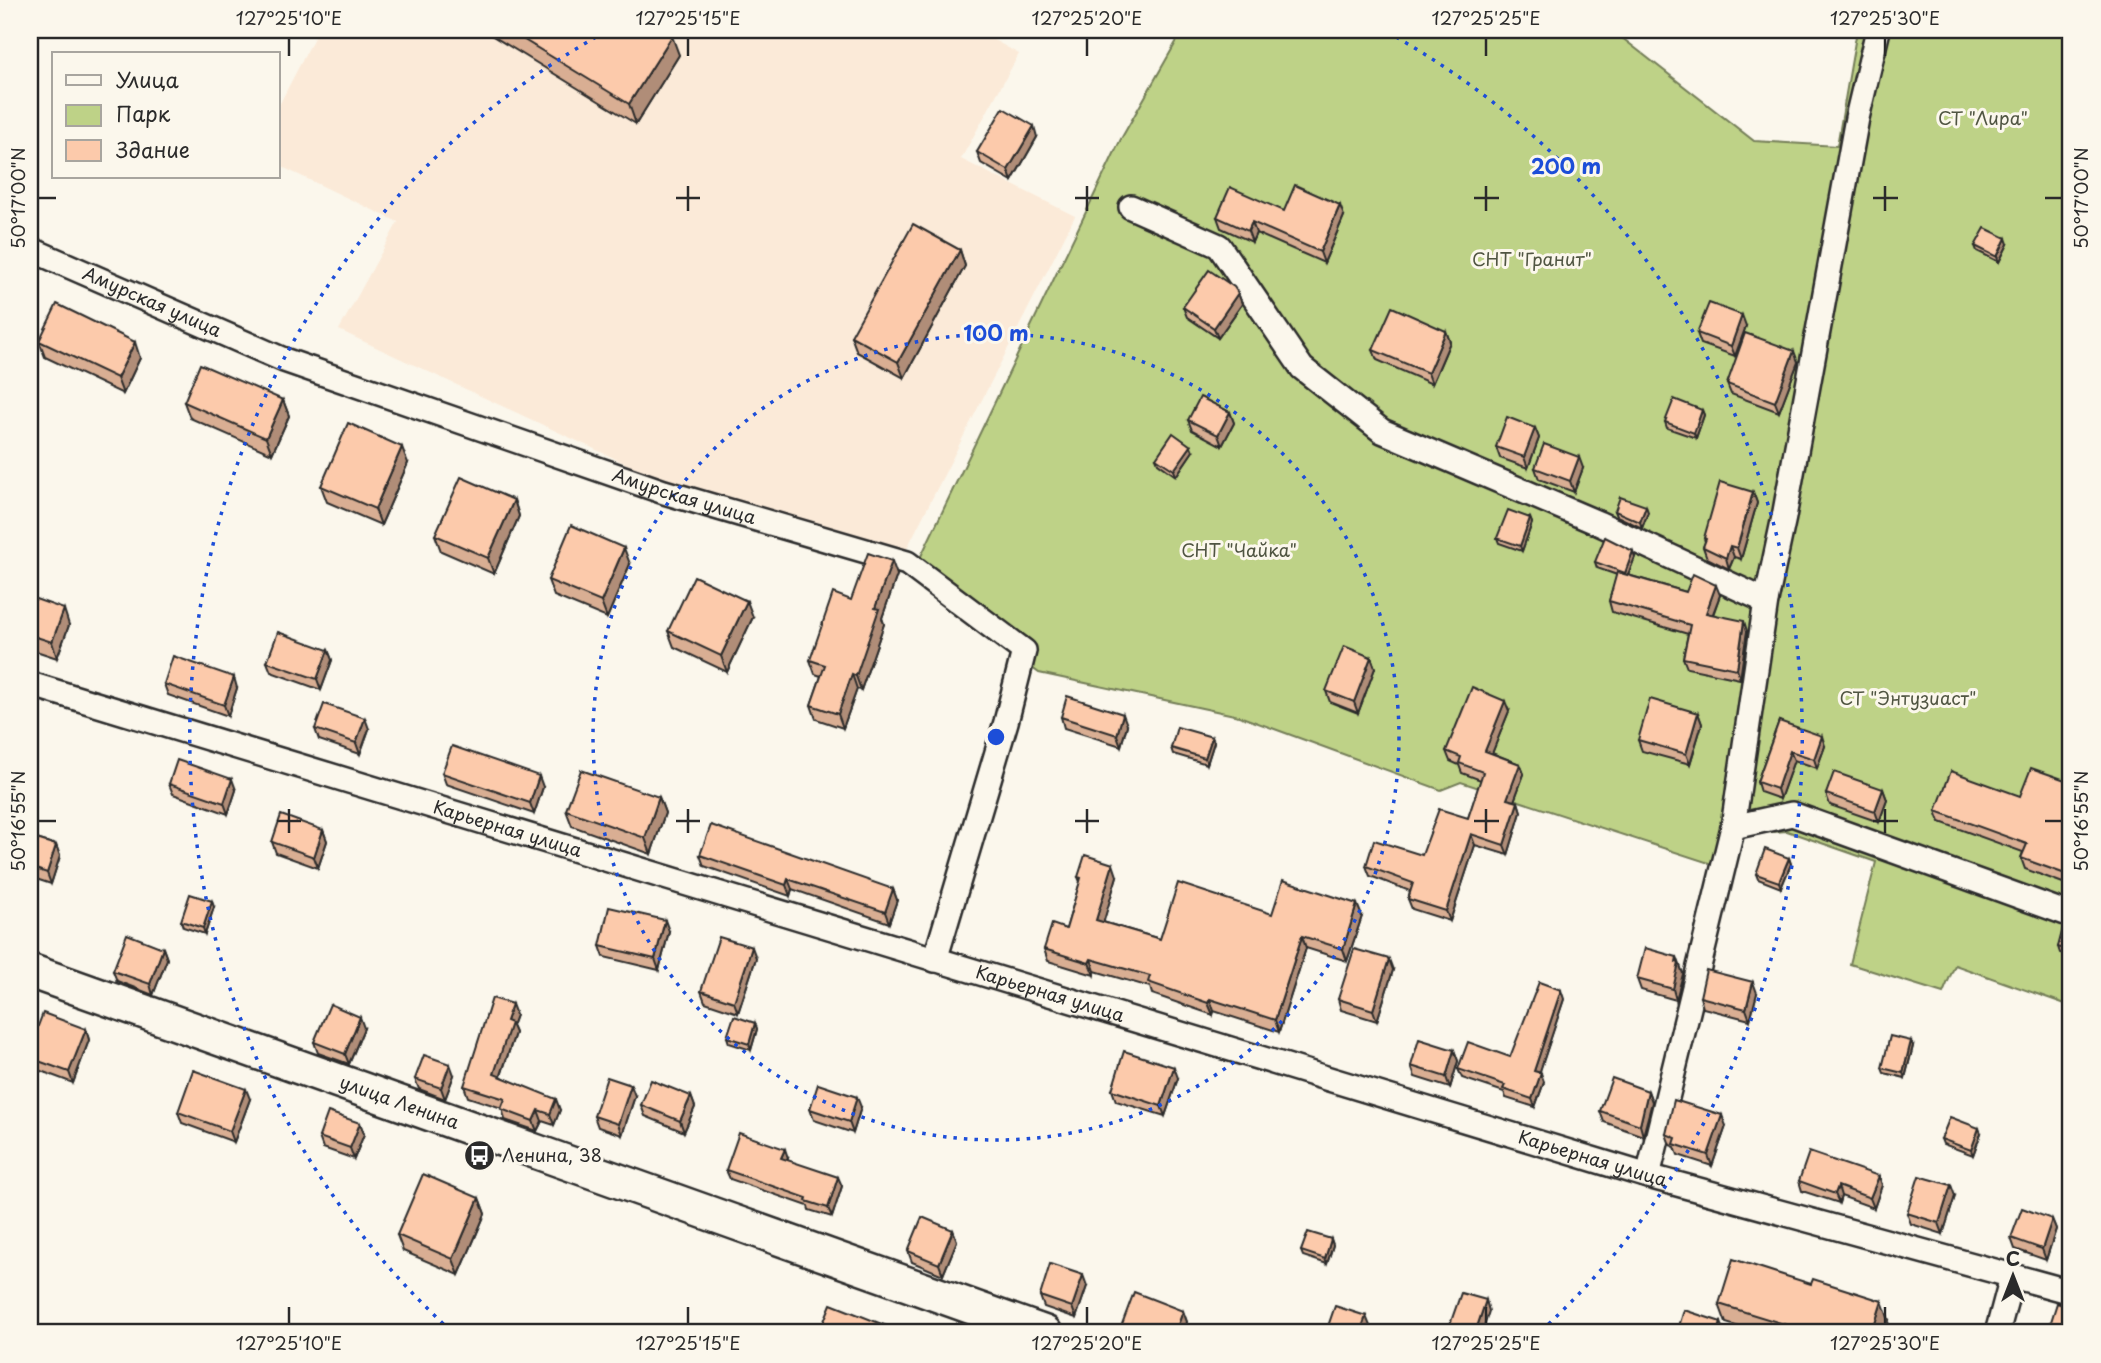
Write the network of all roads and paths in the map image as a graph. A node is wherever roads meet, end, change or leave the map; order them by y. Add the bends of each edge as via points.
1 (1878, 30) edge
2 (1131, 207) dead end
3 (30, 249) edge
4 (1766, 601) junction
5 (30, 684) edge
6 (1732, 827) junction
7 (2071, 915) edge
8 (935, 960) junction
9 (30, 971) edge
10 (1647, 1176) junction
11 (2012, 1277) junction
12 (2071, 1292) edge
13 (1045, 1333) edge
14 (1997, 1333) edge

1 - 4 street via 1857,118
2 - 4 street via 1219,246 1302,368 1382,431
3 - 8 street, Амурская улица via 284,360 664,492 907,563 1024,651
4 - 6 street
5 - 8 street, Карьерная улица
6 - 7 street via 1792,814
6 - 10 street
8 - 10 street, Карьерная улица
9 - 13 street, улица Ленина
10 - 11 street, Карьерная улица
11 - 12 street, Карьерная улица
11 - 14 street

